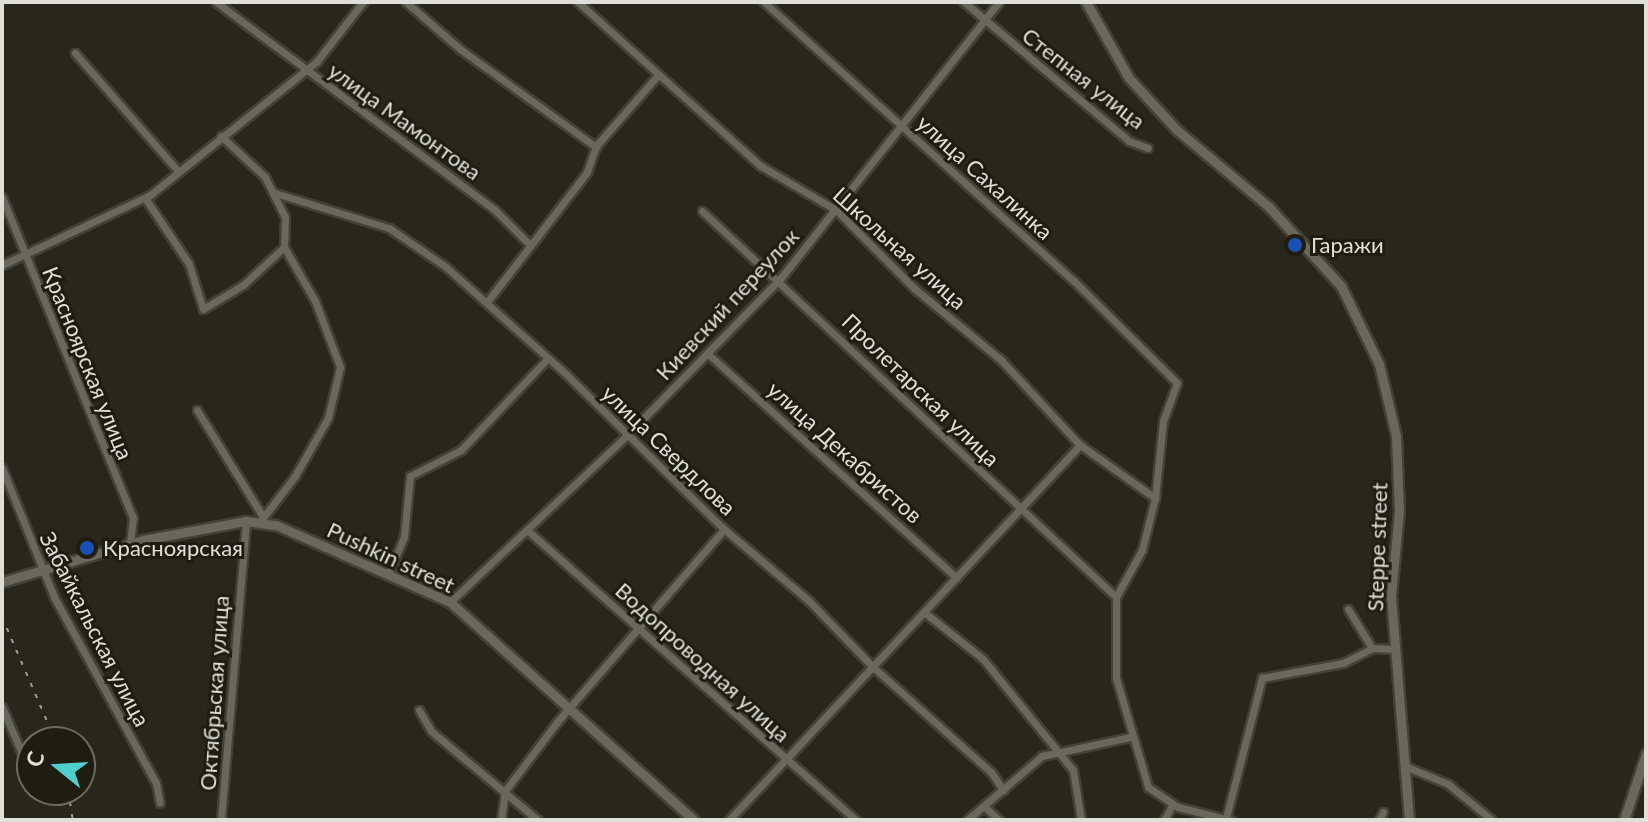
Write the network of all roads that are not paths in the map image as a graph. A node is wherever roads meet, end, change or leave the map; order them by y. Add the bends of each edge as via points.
1 (216, 2) edge
2 (363, 2) edge
3 (406, 2) edge
4 (578, 2) edge
5 (764, 2) edge
6 (964, 2) edge
7 (999, 2) edge
8 (1086, 2) edge
9 (985, 21) junction
10 (75, 53) dead end
11 (301, 70) junction
12 (658, 75) junction
13 (903, 128) junction
14 (221, 136) junction
15 (596, 147) junction
16 (1148, 148) dead end
17 (178, 171) junction
18 (275, 193) junction
19 (2, 197) edge
20 (145, 198) junction
21 (836, 210) junction
22 (702, 211) dead end
23 (530, 245) junction
24 (284, 247) junction
25 (25, 255) junction
26 (2, 265) edge
27 (780, 279) junction
28 (487, 302) junction
29 (707, 353) junction
30 (547, 359) junction
31 (197, 410) dead end
32 (628, 434) junction
33 (1080, 445) junction
34 (2, 468) edge
35 (1155, 498) junction
36 (1020, 510) junction
37 (261, 520) junction
38 (246, 521) junction
39 (724, 529) junction
40 (527, 530) junction
41 (130, 543) junction
42 (43, 569) junction
43 (388, 575) junction
44 (957, 578) junction
45 (2, 582) edge
46 (1116, 597) junction
47 (450, 602) junction
48 (1348, 609) dead end
49 (924, 612) junction
50 (639, 629) junction
51 (1372, 648) junction
52 (1393, 649) junction
53 (873, 667) junction
54 (2, 707) edge
55 (571, 709) junction
56 (419, 710) dead end
57 (1131, 737) junction
58 (16, 740) edge
59 (1054, 754) junction
60 (1646, 754) edge
61 (787, 760) junction
62 (1407, 767) junction
63 (1003, 790) junction
64 (505, 791) junction
65 (160, 803) dead end
66 (1175, 806) junction
67 (985, 807) junction
68 (1228, 819) edge
69 (221, 820) edge
70 (501, 820) edge
71 (538, 820) edge
72 (694, 820) edge
73 (729, 820) edge
74 (856, 820) edge
75 (967, 820) edge
76 (999, 820) edge
77 (1081, 820) edge
78 (1164, 820) edge
79 (1409, 820) edge
80 (1492, 820) edge
81 (1624, 820) edge

1 - 11 street, улица Мамонтова
2 - 11 street via 317,61
3 - 15 street via 460,49
4 - 12 street, Школьная улица
5 - 13 street, улица Сахалинка
6 - 9 street, Степная улица
7 - 9 street, Киевский переулок
8 - 52 main road, Steppe street via 1129,78 1177,130 1269,207 1341,286 1379,364 1396,436 1399,496
9 - 13 street, Киевский переулок
9 - 16 street, Степная улица via 1129,141
10 - 17 street
11 - 14 street
11 - 23 street, улица Мамонтова via 327,81 482,200
12 - 15 street
12 - 21 street, Школьная улица via 784,184
13 - 21 street, Киевский переулок
13 - 35 street, улица Сахалинка via 1074,281 1177,383 1163,421
14 - 17 street
14 - 18 street
15 - 23 street via 587,172
17 - 20 street
18 - 24 street via 285,217
18 - 28 street, улица Свердлова via 389,228
19 - 25 street, Красноярская улица
20 - 24 street via 189,264 203,309 243,285
20 - 25 street
21 - 27 street, Киевский переулок
21 - 33 street, Школьная улица via 915,289 1001,360
22 - 27 street, Пролетарская улица
23 - 28 street
24 - 37 street via 315,301 340,367 328,418
25 - 26 street
25 - 41 street, Красноярская улица via 133,518
27 - 29 street, Киевский переулок
27 - 36 street, Пролетарская улица
28 - 30 street, улица Свердлова
29 - 32 street, Киевский переулок
29 - 44 street, улица Декабристов
30 - 32 street, улица Свердлова
30 - 43 street via 461,450 410,476 404,537
31 - 37 street
32 - 39 street, улица Свердлова
32 - 40 street, Киевский переулок
33 - 35 street, Школьная улица
33 - 36 street
34 - 42 street, Забайкальская улица
35 - 46 street via 1142,550
36 - 44 street
36 - 46 street, Пролетарская улица
37 - 38 main road, Pushkin street
37 - 43 main road, Pushkin street
38 - 41 main road, Pushkin street
38 - 69 street, Октябрьская улица
39 - 50 street
39 - 53 street, улица Свердлова via 808,600
40 - 47 street, Киевский переулок
40 - 50 street, Водопроводная улица
41 - 42 main road, Pushkin street
42 - 45 main road, Pushkin street
42 - 65 street, Забайкальская улица via 156,783
43 - 47 main road, Pushkin street
44 - 49 street
46 - 57 street via 1116,678
47 - 55 main road, Pushkin street
48 - 51 street
49 - 53 street
49 - 59 street via 983,659
50 - 55 street
50 - 61 street, Водопроводная улица
51 - 52 street
51 - 68 street via 1343,663 1262,678
52 - 62 main road, Steppe street
53 - 61 street
53 - 63 street, улица Свердлова via 991,772
54 - 58 street
55 - 64 street
55 - 72 main road, Pushkin street
56 - 64 street via 431,731
57 - 59 street
57 - 66 street via 1148,787
59 - 63 street via 1042,756
59 - 77 street via 1073,770
60 - 81 main road
61 - 73 street
61 - 74 street, Водопроводная улица
62 - 79 main road, Steppe street
62 - 80 street via 1448,784
63 - 67 street
64 - 70 street
64 - 71 street
66 - 68 street
66 - 78 street
67 - 75 street
67 - 76 street

